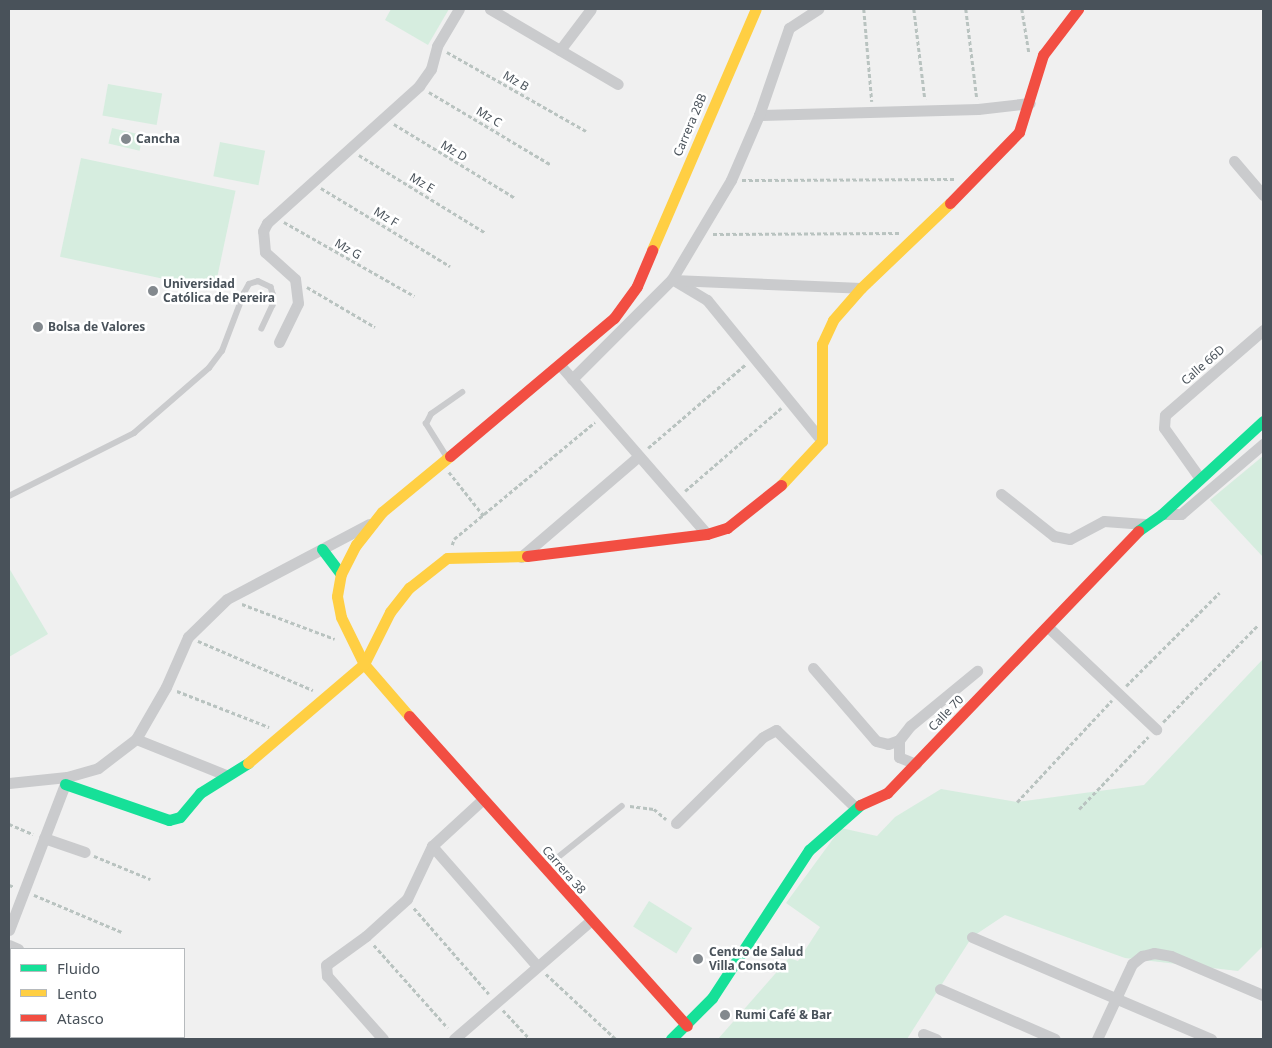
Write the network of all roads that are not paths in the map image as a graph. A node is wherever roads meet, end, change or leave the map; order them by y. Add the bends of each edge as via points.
1 (459, 9) edge
2 (490, 9) edge
3 (591, 9) edge
4 (756, 9) edge
5 (818, 9) edge
6 (1078, 9) edge
7 (560, 50) junction
8 (618, 84) dead end
9 (1030, 103) junction
10 (758, 115) junction
11 (1234, 161) dead end
12 (1263, 195) edge
13 (672, 280) junction
14 (861, 288) junction
15 (262, 329) dead end
16 (1263, 330) edge
17 (279, 342) dead end
18 (560, 365) junction
19 (572, 379) junction
20 (462, 392) dead end
21 (1263, 421) edge
22 (822, 441) junction
23 (1263, 444) edge
24 (639, 456) junction
25 (443, 459) junction
26 (1200, 476) junction
27 (1000, 494) dead end
28 (9, 496) edge
29 (1162, 514) junction
30 (371, 523) junction
31 (1144, 524) junction
32 (707, 534) junction
33 (322, 549) junction
34 (521, 557) junction
35 (341, 574) junction
36 (1048, 627) junction
37 (364, 664) junction
38 (813, 668) dead end
39 (977, 670) dead end
40 (1156, 729) road end
41 (136, 739) junction
42 (899, 740) junction
43 (916, 764) junction
44 (226, 775) junction
45 (66, 780) junction
46 (9, 783) edge
47 (482, 800) junction
48 (622, 806) road end
49 (855, 807) junction
50 (676, 823) road end
51 (44, 838) junction
52 (432, 846) junction
53 (85, 852) road end
54 (544, 868) junction
55 (590, 921) junction
56 (9, 930) edge
57 (972, 937) dead end
58 (537, 966) junction
59 (940, 989) dead end
60 (1263, 995) edge
61 (1114, 1000) junction
62 (686, 1026) junction
63 (923, 1034) dead end
64 (455, 1038) edge
65 (383, 1039) edge
66 (671, 1039) edge
67 (936, 1039) edge
68 (1056, 1039) edge
69 (1096, 1039) edge
70 (1211, 1039) edge

1 - 17 street via 437,46 431,69 419,86 274,216 263,231 265,252 295,279 298,303
2 - 7 street
3 - 7 street
4 - 18 street, Carrera 28B via 637,286 614,318
5 - 10 street via 789,28
6 - 9 street via 1043,56
7 - 8 street
9 - 10 street via 978,108
9 - 14 street via 1019,132
10 - 13 street via 731,180
11 - 12 street
13 - 14 street
13 - 19 street
13 - 22 street via 707,300
14 - 22 street via 834,320 822,344
15 - 28 lane via 273,305 274,294 271,287 258,281 249,284 244,293 222,351 201,375 134,433
16 - 26 street, Calle 66D via 1165,415 1163,422
18 - 19 street
18 - 25 street, Carrera 28B
19 - 24 street
20 - 25 lane via 431,414 426,424
21 - 26 street, Calle 70
22 - 32 street via 781,485 727,528
23 - 29 street via 1181,514
24 - 32 street
24 - 34 street
25 - 30 street, Carrera 28B
26 - 29 street, Calle 70
27 - 31 street via 1054,536 1070,539 1104,521
29 - 31 street, Calle 70
30 - 33 street
30 - 35 street, Carrera 28B
31 - 36 street, Calle 70
32 - 34 street
33 - 35 street
33 - 41 street via 227,599 188,637 166,687
34 - 37 street via 447,558 409,588
35 - 37 street, Carrera 38 via 337,596 341,617
36 - 40 street
36 - 43 street, Calle 70
37 - 44 street via 245,766
37 - 47 street, Carrera 38
38 - 42 street via 876,741 888,744
39 - 42 street via 910,726
41 - 44 street
41 - 45 street via 98,768
42 - 43 street via 899,757
43 - 49 street, Calle 70 via 887,794
44 - 45 street via 200,793 180,818 169,820
45 - 46 street
45 - 51 street
47 - 52 street
47 - 54 street, Carrera 38
48 - 54 lane
49 - 50 street via 776,730 763,737
49 - 62 street, Calle 70 via 809,850 712,998
51 - 53 street
51 - 56 street
52 - 58 street
52 - 65 street via 407,899 326,966 326,971
54 - 55 street, Carrera 38
55 - 58 street
55 - 62 street, Carrera 38
57 - 61 street
58 - 64 street
59 - 68 street
60 - 61 street via 1171,956 1154,954 1142,956 1132,964
61 - 69 street
61 - 70 street
62 - 66 street, Calle 70
63 - 67 street

